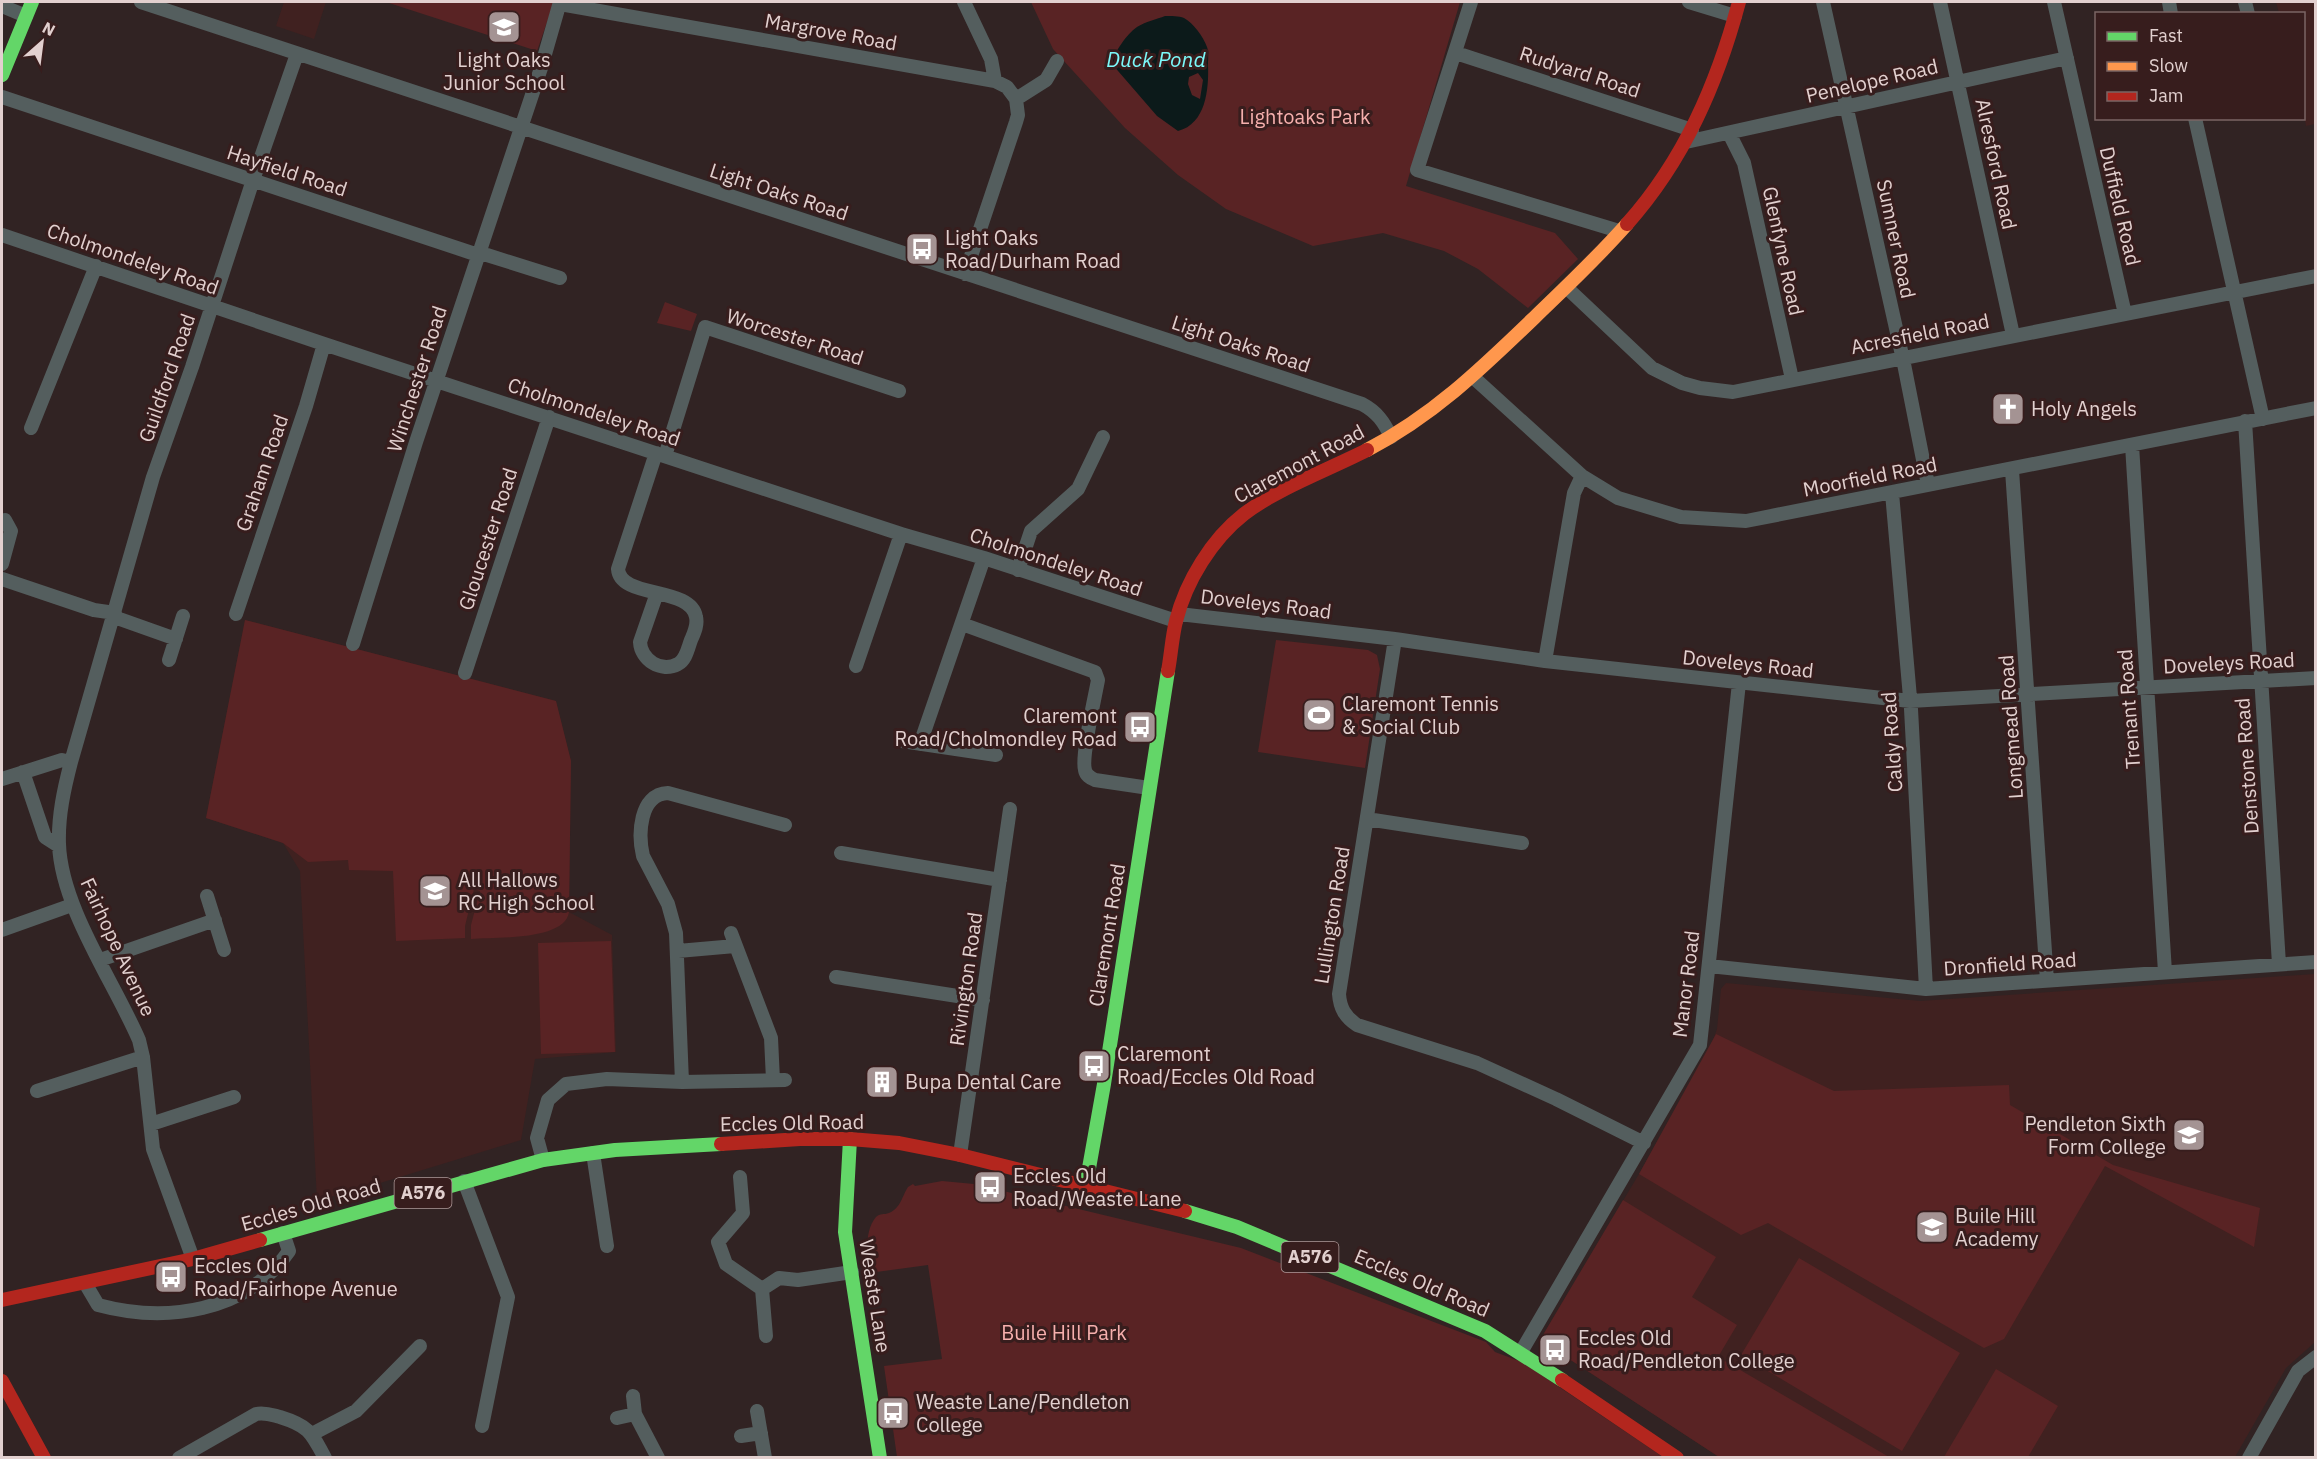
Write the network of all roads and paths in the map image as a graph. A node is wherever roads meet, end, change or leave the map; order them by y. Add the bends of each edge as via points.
1 (32, 2) edge
2 (141, 2) edge
3 (964, 2) edge
4 (1471, 2) edge
5 (1689, 2) edge
6 (1739, 2) edge
7 (1823, 2) edge
8 (1940, 2) edge
9 (2054, 2) edge
10 (560, 3) edge
11 (2, 6) edge
12 (26, 16) junction
13 (1735, 16) junction
14 (1456, 53) junction
15 (297, 54) junction
16 (2067, 58) junction
17 (1057, 61) dead end
18 (2, 75) edge
19 (995, 81) junction
20 (1958, 82) junction
21 (2, 97) edge
22 (1016, 99) junction
23 (1847, 106) junction
24 (2195, 120) edge
25 (522, 128) junction
26 (1729, 133) junction
27 (1689, 136) junction
28 (253, 180) junction
29 (1619, 231) junction
30 (2, 236) edge
31 (478, 255) junction
32 (96, 266) junction
33 (965, 274) junction
34 (2316, 276) edge
35 (560, 279) dead end
36 (1566, 287) junction
37 (2235, 291) junction
38 (212, 307) junction
39 (2125, 314) junction
40 (2013, 335) junction
41 (324, 344) junction
42 (1903, 356) junction
43 (1473, 377) junction
44 (1792, 379) junction
45 (438, 382) junction
46 (899, 391) dead end
47 (2316, 408) edge
48 (549, 417) junction
49 (2263, 418) junction
50 (2245, 421) junction
51 (31, 428) dead end
52 (1103, 437) dead end
53 (1391, 437) junction
54 (2132, 445) junction
55 (661, 455) junction
56 (2013, 470) junction
57 (1582, 476) junction
58 (1928, 484) junction
59 (1892, 493) junction
60 (5, 520) dead end
61 (902, 534) junction
62 (984, 558) junction
63 (2, 564) edge
64 (1018, 570) junction
65 (2, 579) edge
66 (124, 580) joint
67 (657, 593) junction
68 (236, 614) dead end
69 (114, 615) junction
70 (183, 616) dead end
71 (1177, 618) junction
72 (962, 624) junction
73 (176, 639) junction
74 (1395, 639) junction
75 (353, 644) dead end
76 (169, 660) dead end
77 (1545, 661) junction
78 (856, 666) dead end
79 (465, 673) dead end
80 (2316, 678) edge
81 (2261, 682) junction
82 (1739, 683) junction
83 (2147, 687) junction
84 (2029, 694) junction
85 (1910, 701) junction
86 (902, 741) dead end
87 (920, 744) junction
88 (996, 755) dead end
89 (71, 762) junction
90 (23, 772) junction
91 (2, 780) edge
92 (1149, 788) junction
93 (1010, 809) dead end
94 (1367, 819) junction
95 (785, 825) dead end
96 (1522, 843) dead end
97 (59, 846) junction
98 (841, 853) dead end
99 (1000, 880) junction
100 (207, 896) dead end
101 (72, 905) junction
102 (214, 920) junction
103 (2, 930) edge
104 (224, 950) dead end
105 (678, 951) junction
106 (100, 960) junction
107 (2316, 962) edge
108 (2279, 964) junction
109 (1709, 966) junction
110 (2165, 972) junction
111 (836, 977) dead end
112 (2047, 981) junction
113 (1926, 989) junction
114 (983, 1000) junction
115 (143, 1057) junction
116 (682, 1082) junction
117 (37, 1090) dead end
118 (234, 1097) dead end
119 (151, 1124) junction
120 (850, 1139) junction
121 (1644, 1143) junction
122 (593, 1153) junction
123 (960, 1155) junction
124 (543, 1160) junction
125 (740, 1177) dead end
126 (464, 1181) junction
127 (1086, 1185) junction
128 (284, 1233) junction
129 (607, 1246) dead end
130 (193, 1259) junction
131 (852, 1272) junction
132 (85, 1283) junction
133 (762, 1289) junction
134 (2, 1300) edge
135 (766, 1336) dead end
136 (420, 1346) dead end
137 (1521, 1352) junction
138 (2316, 1358) edge
139 (2, 1381) edge
140 (633, 1396) dead end
141 (757, 1411) dead end
142 (635, 1414) junction
143 (617, 1418) dead end
144 (482, 1426) dead end
145 (760, 1433) junction
146 (312, 1434) junction
147 (741, 1436) dead end
148 (44, 1458) edge
149 (179, 1458) edge
150 (325, 1458) edge
151 (658, 1458) edge
152 (765, 1458) edge
153 (880, 1458) edge
154 (1677, 1458) edge
155 (2249, 1458) edge

1 - 12 main road
2 - 15 street, Light Oaks Road
3 - 19 street via 991,59
4 - 14 street
5 - 13 street
6 - 13 main road, Claremont Road
7 - 23 street, Sumner Road
8 - 20 street, Alresford Road
9 - 16 street, Duffield Road
10 - 19 street, Margrove Road
10 - 25 street, Winchester Road
11 - 12 street
12 - 18 main road
13 - 27 main road, Claremont Road
14 - 27 street, Rudyard Road
14 - 29 street via 1417,170
15 - 25 street, Light Oaks Road
15 - 28 street, Guildford Road
16 - 20 street, Penelope Road
16 - 39 street, Duffield Road
17 - 22 street via 1046,80
19 - 22 street via 1008,87
20 - 23 street, Penelope Road
20 - 40 street, Alresford Road
21 - 28 street, Hayfield Road
22 - 33 street via 1016,122
23 - 26 street, Penelope Road
23 - 42 street, Sumner Road
24 - 37 street
25 - 31 street, Winchester Road
25 - 33 street, Light Oaks Road
26 - 27 street, Penelope Road
26 - 44 street, Glenfyne Road via 1744,163
27 - 29 main road, Claremont Road via 1660,184
28 - 31 street, Hayfield Road
28 - 38 street, Guildford Road
29 - 36 main road, Claremont Road
30 - 32 street, Cholmondeley Road
31 - 35 street, Hayfield Road
31 - 45 street, Winchester Road
32 - 38 street, Cholmondeley Road
32 - 51 street
33 - 53 street, Light Oaks Road via 1362,404 1381,419
34 - 37 street, Acresfield Road
36 - 43 main road, Claremont Road
36 - 44 street, Acresfield Road via 1652,368 1682,383 1733,392
37 - 39 street, Acresfield Road
37 - 49 street
38 - 41 street, Cholmondeley Road
38 - 66 street, Guildford Road via 153,477
39 - 40 street, Acresfield Road
40 - 42 street, Acresfield Road
41 - 45 street, Cholmondeley Road
41 - 68 street, Graham Road
42 - 44 street, Acresfield Road
42 - 58 street, Sumner Road
43 - 53 main road, Claremont Road via 1428,414
43 - 57 street, Moorfield Road
45 - 48 street, Cholmondeley Road
45 - 75 street, Winchester Road
46 - 55 street, Worcester Road via 705,327
47 - 49 street, Moorfield Road
48 - 55 street, Cholmondeley Road
48 - 79 street, Gloucester Road
49 - 50 street, Moorfield Road
50 - 54 street, Moorfield Road
50 - 81 street, Denstone Road
52 - 64 street via 1078,489 1031,531
53 - 71 main road, Claremont Road via 1240,518 1209,553
54 - 56 street, Moorfield Road
54 - 83 street, Trenant Road
55 - 61 street, Cholmondeley Road
55 - 67 street via 618,569 622,581
56 - 58 street, Moorfield Road
56 - 84 street, Longmead Road
57 - 59 street, Moorfield Road via 1618,498 1682,517 1724,521 1746,521
57 - 77 street via 1574,493
58 - 59 street, Moorfield Road
59 - 85 street, Caldy Road
60 - 63 street via 11,531
61 - 62 street, Cholmondeley Road
61 - 78 street
62 - 64 street, Cholmondeley Road
62 - 72 street
64 - 71 street, Cholmondeley Road
65 - 69 street
66 - 69 street, Fairhope Avenue
67 - 67 street via 687,604 697,619 686,656 678,664 665,667 647,660 640,649
69 - 73 street
69 - 89 street, Fairhope Avenue
70 - 73 street
71 - 74 street, Doveleys Road
71 - 92 main road, Claremont Road
72 - 87 street
72 - 92 street via 1095,672 1098,680 1084,765 1087,776
73 - 76 street
74 - 77 street, Doveleys Road
74 - 94 street, Lullington Road
77 - 82 street, Doveleys Road
80 - 81 street, Doveleys Road
81 - 83 street, Doveleys Road
81 - 108 street, Denstone Road
82 - 85 street, Doveleys Road
82 - 109 street, Manor Road
83 - 84 street, Doveleys Road
83 - 110 street, Trenant Road
84 - 85 street, Doveleys Road
84 - 112 street, Longmead Road
85 - 113 street, Caldy Road
86 - 87 street
87 - 88 street
89 - 90 street via 62,760
89 - 97 street, Fairhope Avenue via 63,792
90 - 91 street
90 - 97 street via 45,837
92 - 127 main road, Claremont Road
93 - 99 street, Rivington Road
94 - 96 street
94 - 121 street, Lullington Road via 1339,994 1345,1015 1364,1028 1495,1071
95 - 105 street via 668,793 650,800 642,824 641,845 673,917
97 - 101 street, Fairhope Avenue
98 - 99 street
99 - 114 street, Rivington Road
100 - 102 street
101 - 103 street
101 - 106 street, Fairhope Avenue
102 - 104 street
102 - 106 street
105 - 116 street
105 - 116 street via 733,939 771,1038 779,1080
106 - 115 street, Fairhope Avenue via 131,1022
107 - 108 street, Dronfield Road
108 - 110 street, Dronfield Road
109 - 113 street, Dronfield Road
109 - 121 street, Manor Road via 1700,1045
110 - 112 street, Dronfield Road
111 - 114 street
112 - 113 street, Dronfield Road
114 - 123 street, Rivington Road
115 - 117 street
115 - 119 street, Fairhope Avenue
116 - 124 street via 607,1079 566,1084 548,1100 537,1138
118 - 119 street
119 - 130 street, Fairhope Avenue via 153,1149
120 - 122 main road, Eccles Old Road / A576 via 789,1139
120 - 123 main road, Eccles Old Road / A576 via 899,1143
120 - 131 main road, Weaste Lane via 846,1232
121 - 137 street, Manor Road
122 - 124 main road, Eccles Old Road / A576
122 - 129 street
123 - 127 main road, Eccles Old Road / A576
124 - 126 main road, Eccles Old Road / A576
125 - 133 street via 743,1213 718,1242 726,1264
126 - 128 main road, Eccles Old Road / A576
126 - 144 street via 508,1297
127 - 137 main road, Eccles Old Road / A576 via 1237,1227 1461,1320
128 - 130 main road, Eccles Old Road / A576
128 - 132 street via 289,1251 280,1265 244,1293 199,1310 163,1315 125,1312 98,1305
130 - 132 main road, Eccles Old Road / A576
131 - 133 street via 798,1280 779,1278
131 - 153 main road, Weaste Lane
132 - 134 main road, Eccles Old Road / A576
133 - 135 street
136 - 146 street via 356,1412
137 - 154 main road, Eccles Old Road / A576
138 - 155 street via 2298,1371
139 - 148 main road
140 - 142 street
141 - 145 street
142 - 143 street
142 - 151 street
145 - 147 street
145 - 152 street
146 - 149 street via 300,1423 264,1412
146 - 150 street

